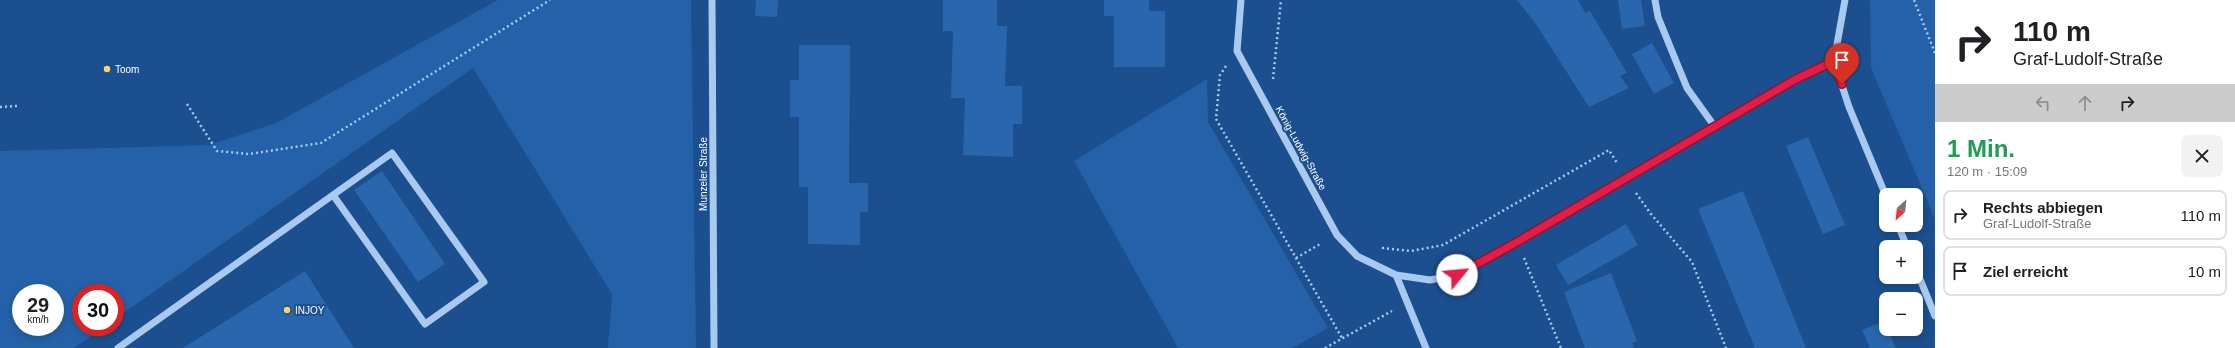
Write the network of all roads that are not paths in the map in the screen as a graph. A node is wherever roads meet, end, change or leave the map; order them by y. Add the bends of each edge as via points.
1 (712, 0) edge
2 (1241, 0) edge
3 (1655, 0) edge
4 (1844, 0) edge
5 (1834, 61) junction
6 (1715, 126) junction
7 (1883, 188) edge
8 (333, 195) junction
9 (1396, 275) junction
10 (1922, 284) edge
11 (1935, 316) edge
12 (118, 348) edge
13 (714, 348) edge
14 (1426, 348) edge

1 - 13 street, Munzeler Straße
2 - 9 street, König-Ludwig-Straße via 1237,51 1337,235 1357,256
3 - 6 street via 1658,17 1687,88
4 - 5 street
5 - 6 street, König-Ludwig-Straße via 1794,80
5 - 7 street via 1849,107
6 - 9 street, König-Ludwig-Straße via 1457,275 1430,280
8 - 8 street via 392,153 484,282 425,324
8 - 12 street
9 - 14 street
10 - 11 street

